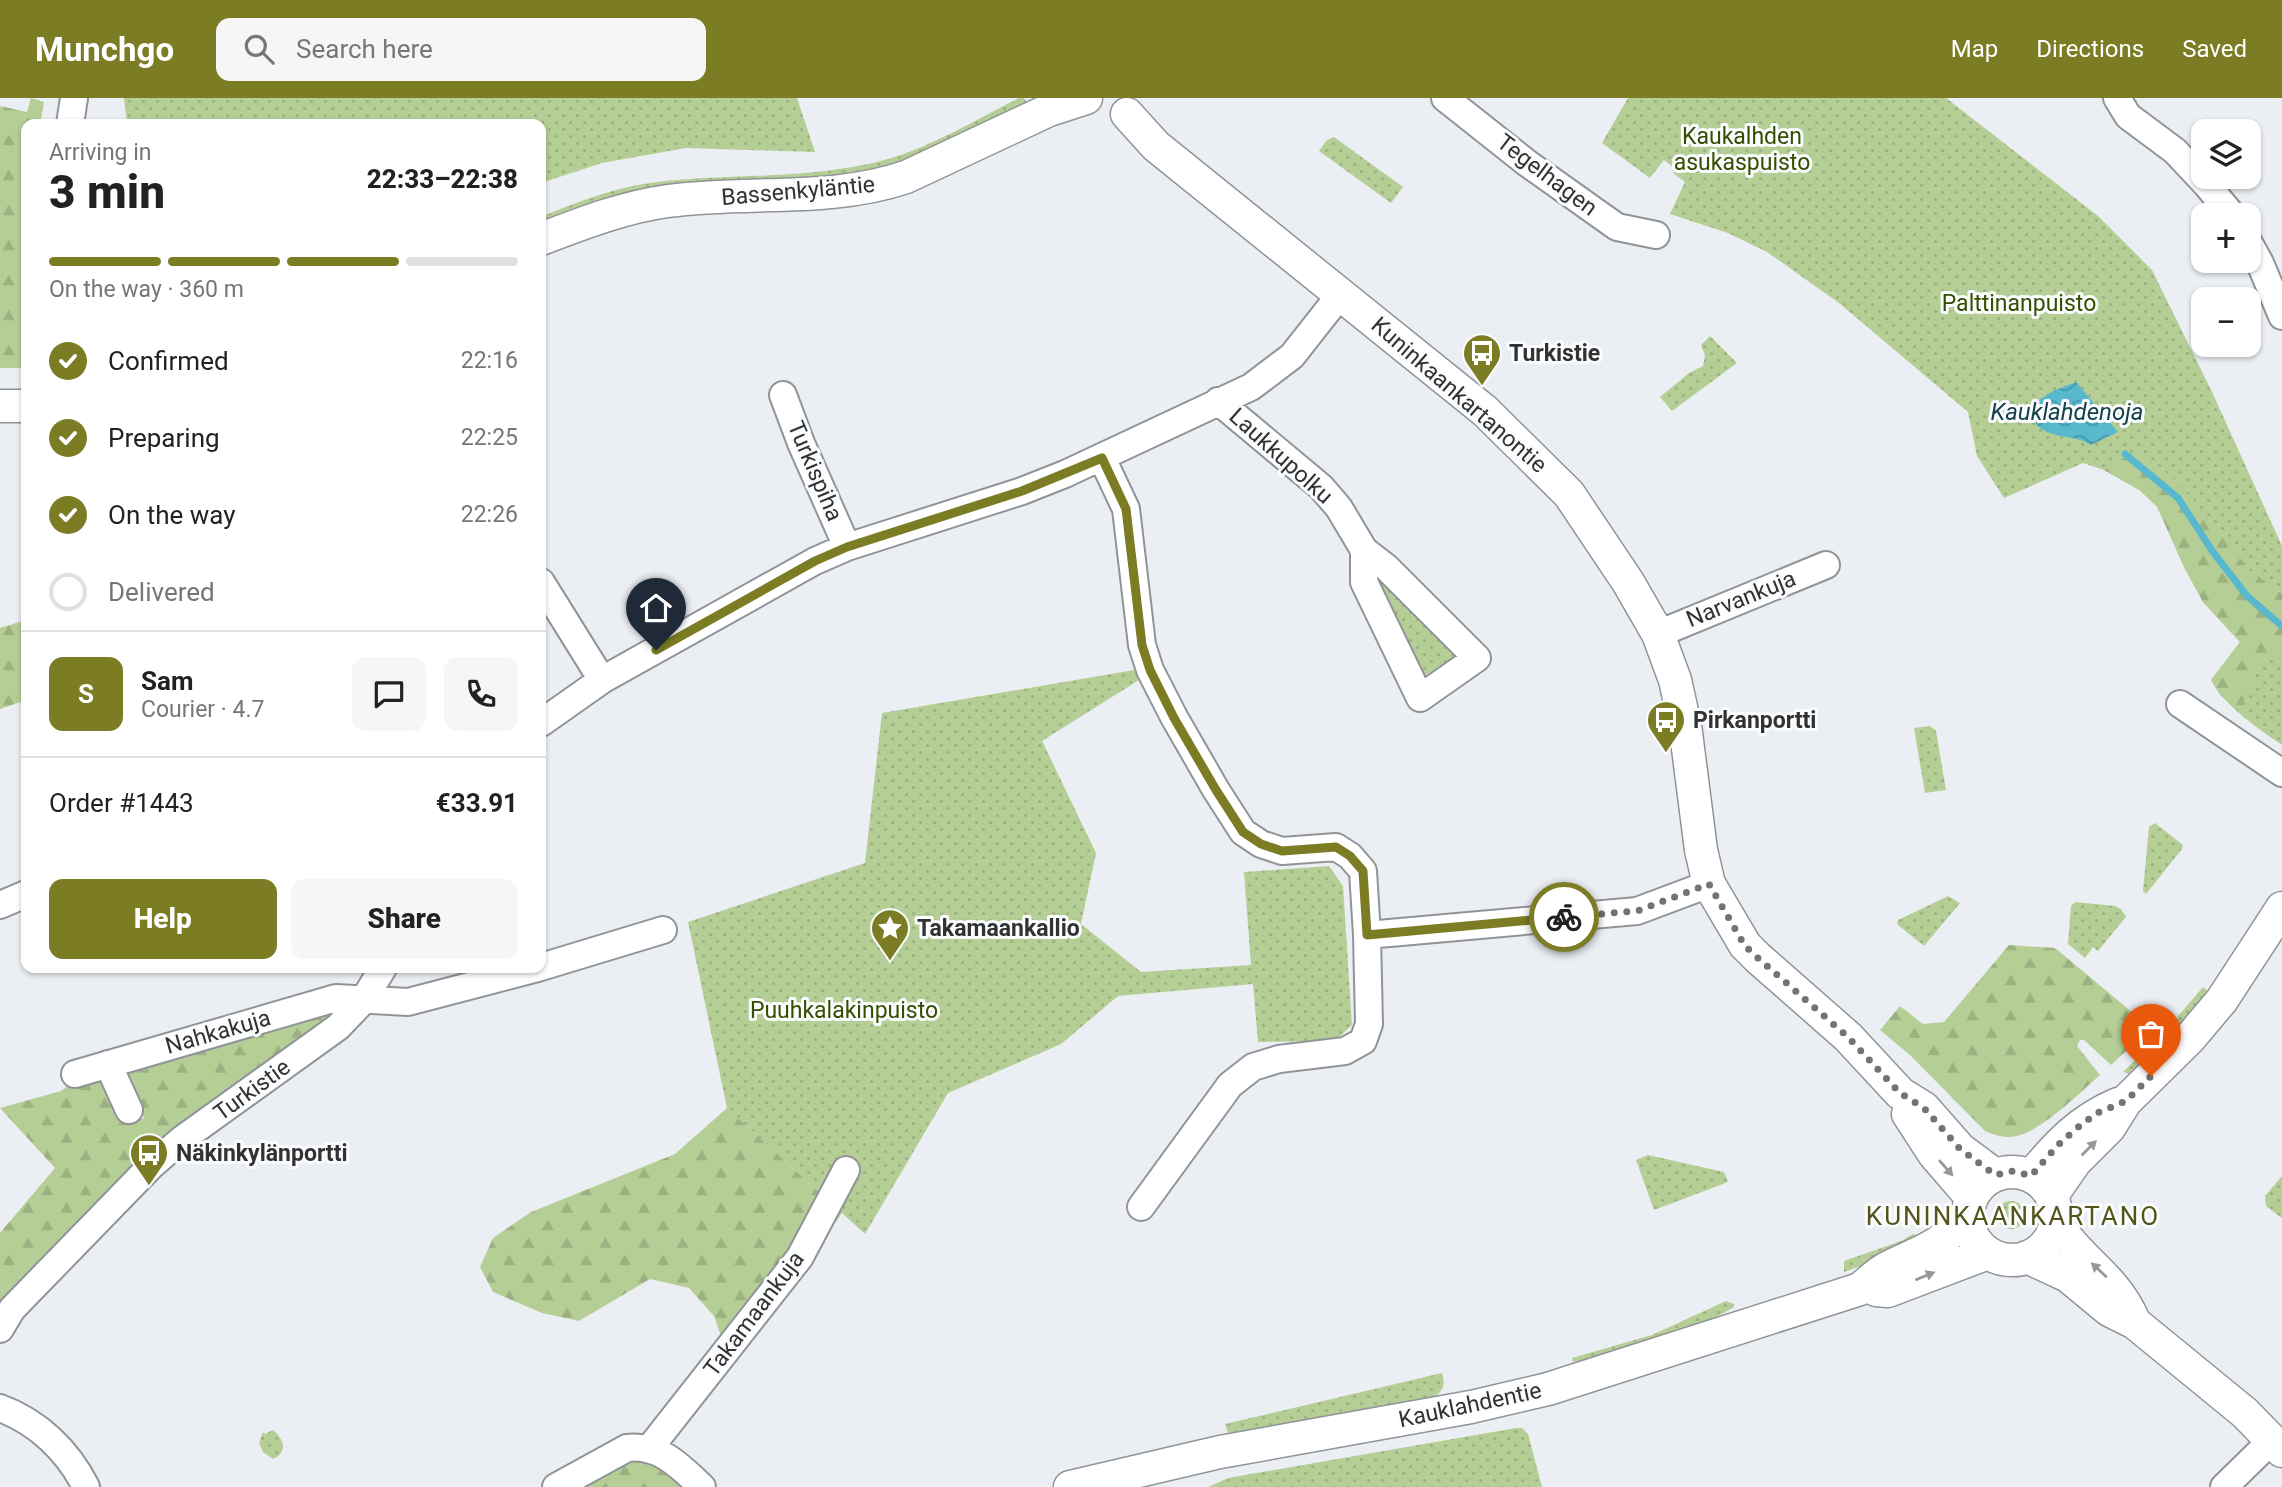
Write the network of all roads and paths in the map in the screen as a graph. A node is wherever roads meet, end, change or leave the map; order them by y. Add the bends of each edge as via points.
1 (74, 98) edge
2 (1086, 98) edge
3 (1445, 98) edge
4 (2119, 99) edge
5 (1135, 106) edge
6 (71, 119) edge
7 (2222, 203) edge
8 (1656, 235) dead end
9 (546, 237) edge
10 (2261, 265) edge
11 (1340, 295) junction
12 (2282, 316) edge
13 (783, 395) dead end
14 (1218, 401) junction
15 (0, 406) edge
16 (21, 406) edge
17 (1102, 458) junction
18 (847, 547) junction
19 (1364, 550) junction
20 (1826, 565) dead end
21 (546, 590) edge
22 (1658, 634) junction
23 (602, 680) junction
24 (2180, 704) dead end
25 (546, 719) edge
26 (2282, 772) edge
27 (1709, 884) junction
28 (21, 896) edge
29 (0, 905) edge
30 (2282, 908) edge
31 (663, 930) dead end
32 (1367, 935) junction
33 (546, 965) edge
34 (380, 973) edge
35 (517, 973) edge
36 (363, 1000) junction
37 (108, 1064) junction
38 (75, 1074) dead end
39 (1900, 1093) junction
40 (129, 1110) dead end
41 (846, 1170) dead end
42 (1995, 1175) junction
43 (2046, 1198) junction
44 (1970, 1205) junction
45 (1141, 1207) dead end
46 (1988, 1253) junction
47 (2027, 1257) junction
48 (1860, 1289) junction
49 (2135, 1323) junction
50 (0, 1329) edge
51 (0, 1408) edge
52 (2277, 1445) edge
53 (649, 1449) junction
54 (1143, 1478) edge
55 (86, 1487) edge
56 (556, 1487) edge
57 (702, 1487) edge
58 (1070, 1487) edge
59 (2224, 1487) edge

1 - 6 street
2 - 5 street via 1112,116
2 - 9 street, Bassenkyläntie via 1049,110 883,185 670,200 612,213
3 - 8 street, Tegelhagen via 1617,227
4 - 7 street via 2128,116 2175,152
5 - 11 street, Kuninkaankartanontie via 1156,146
10 - 12 street
11 - 14 street via 1292,356 1251,387
11 - 22 street, Kuninkaankartanontie via 1485,411 1569,494
13 - 18 street, Turkispiha
14 - 17 street
14 - 19 street, Laukkupolku via 1321,487
15 - 16 street
17 - 18 street via 1022,491
17 - 32 street via 1126,509 1142,645 1174,718 1243,832 1282,851 1336,847 1350,856 1363,871
18 - 23 street
19 - 19 street, Laukkupolku via 1477,658 1420,698 1364,582
20 - 22 street, Narvankuja
21 - 23 street
22 - 27 street, Kuninkaankartanontie via 1685,725 1700,850
23 - 25 street
24 - 26 street
27 - 32 street via 1637,911
27 - 39 street, Kuninkaankartanontie via 1745,946 1848,1037
28 - 29 street
30 - 43 street via 2222,1000 2190,1038 2126,1101 2097,1113 2058,1145
31 - 33 street, Nahkakuja
32 - 45 street via 1369,1024 1363,1041 1345,1051 1253,1067 1230,1085
34 - 36 street, Turkistie
35 - 36 street, Nahkakuja via 408,1002
36 - 37 street, Nahkakuja via 336,998
36 - 50 street, Turkistie via 338,1027 151,1166 12,1309
37 - 38 street, Nahkakuja
37 - 40 street
39 - 42 street, Kuninkaankartanontie via 1924,1108 1960,1149
39 -> 44 street, Kuninkaankartanontie via 1910,1120
41 - 53 street, Takamaankuja via 800,1257
42 - 43 street via 2013,1171
42 - 44 street via 1981,1184
43 - 47 street via 2046,1244
49 -> 43 street via 2124,1299 2104,1274 2069,1243
44 - 46 street via 1972,1235
44 - 48 street, Kauklahdentie via 1954,1231 1934,1247 1884,1269
46 - 47 street via 2007,1260
48 -> 46 street, Kauklahdentie via 1888,1291
47 - 49 street via 2068,1276 2109,1310
48 - 54 street, Kauklahdentie via 1548,1390 1220,1452
49 - 52 street
51 - 55 street via 20,1415 62,1450
52 - 59 street
53 - 56 street via 627,1448
53 - 57 street via 671,1459
54 - 58 street, Kauklahdentie

